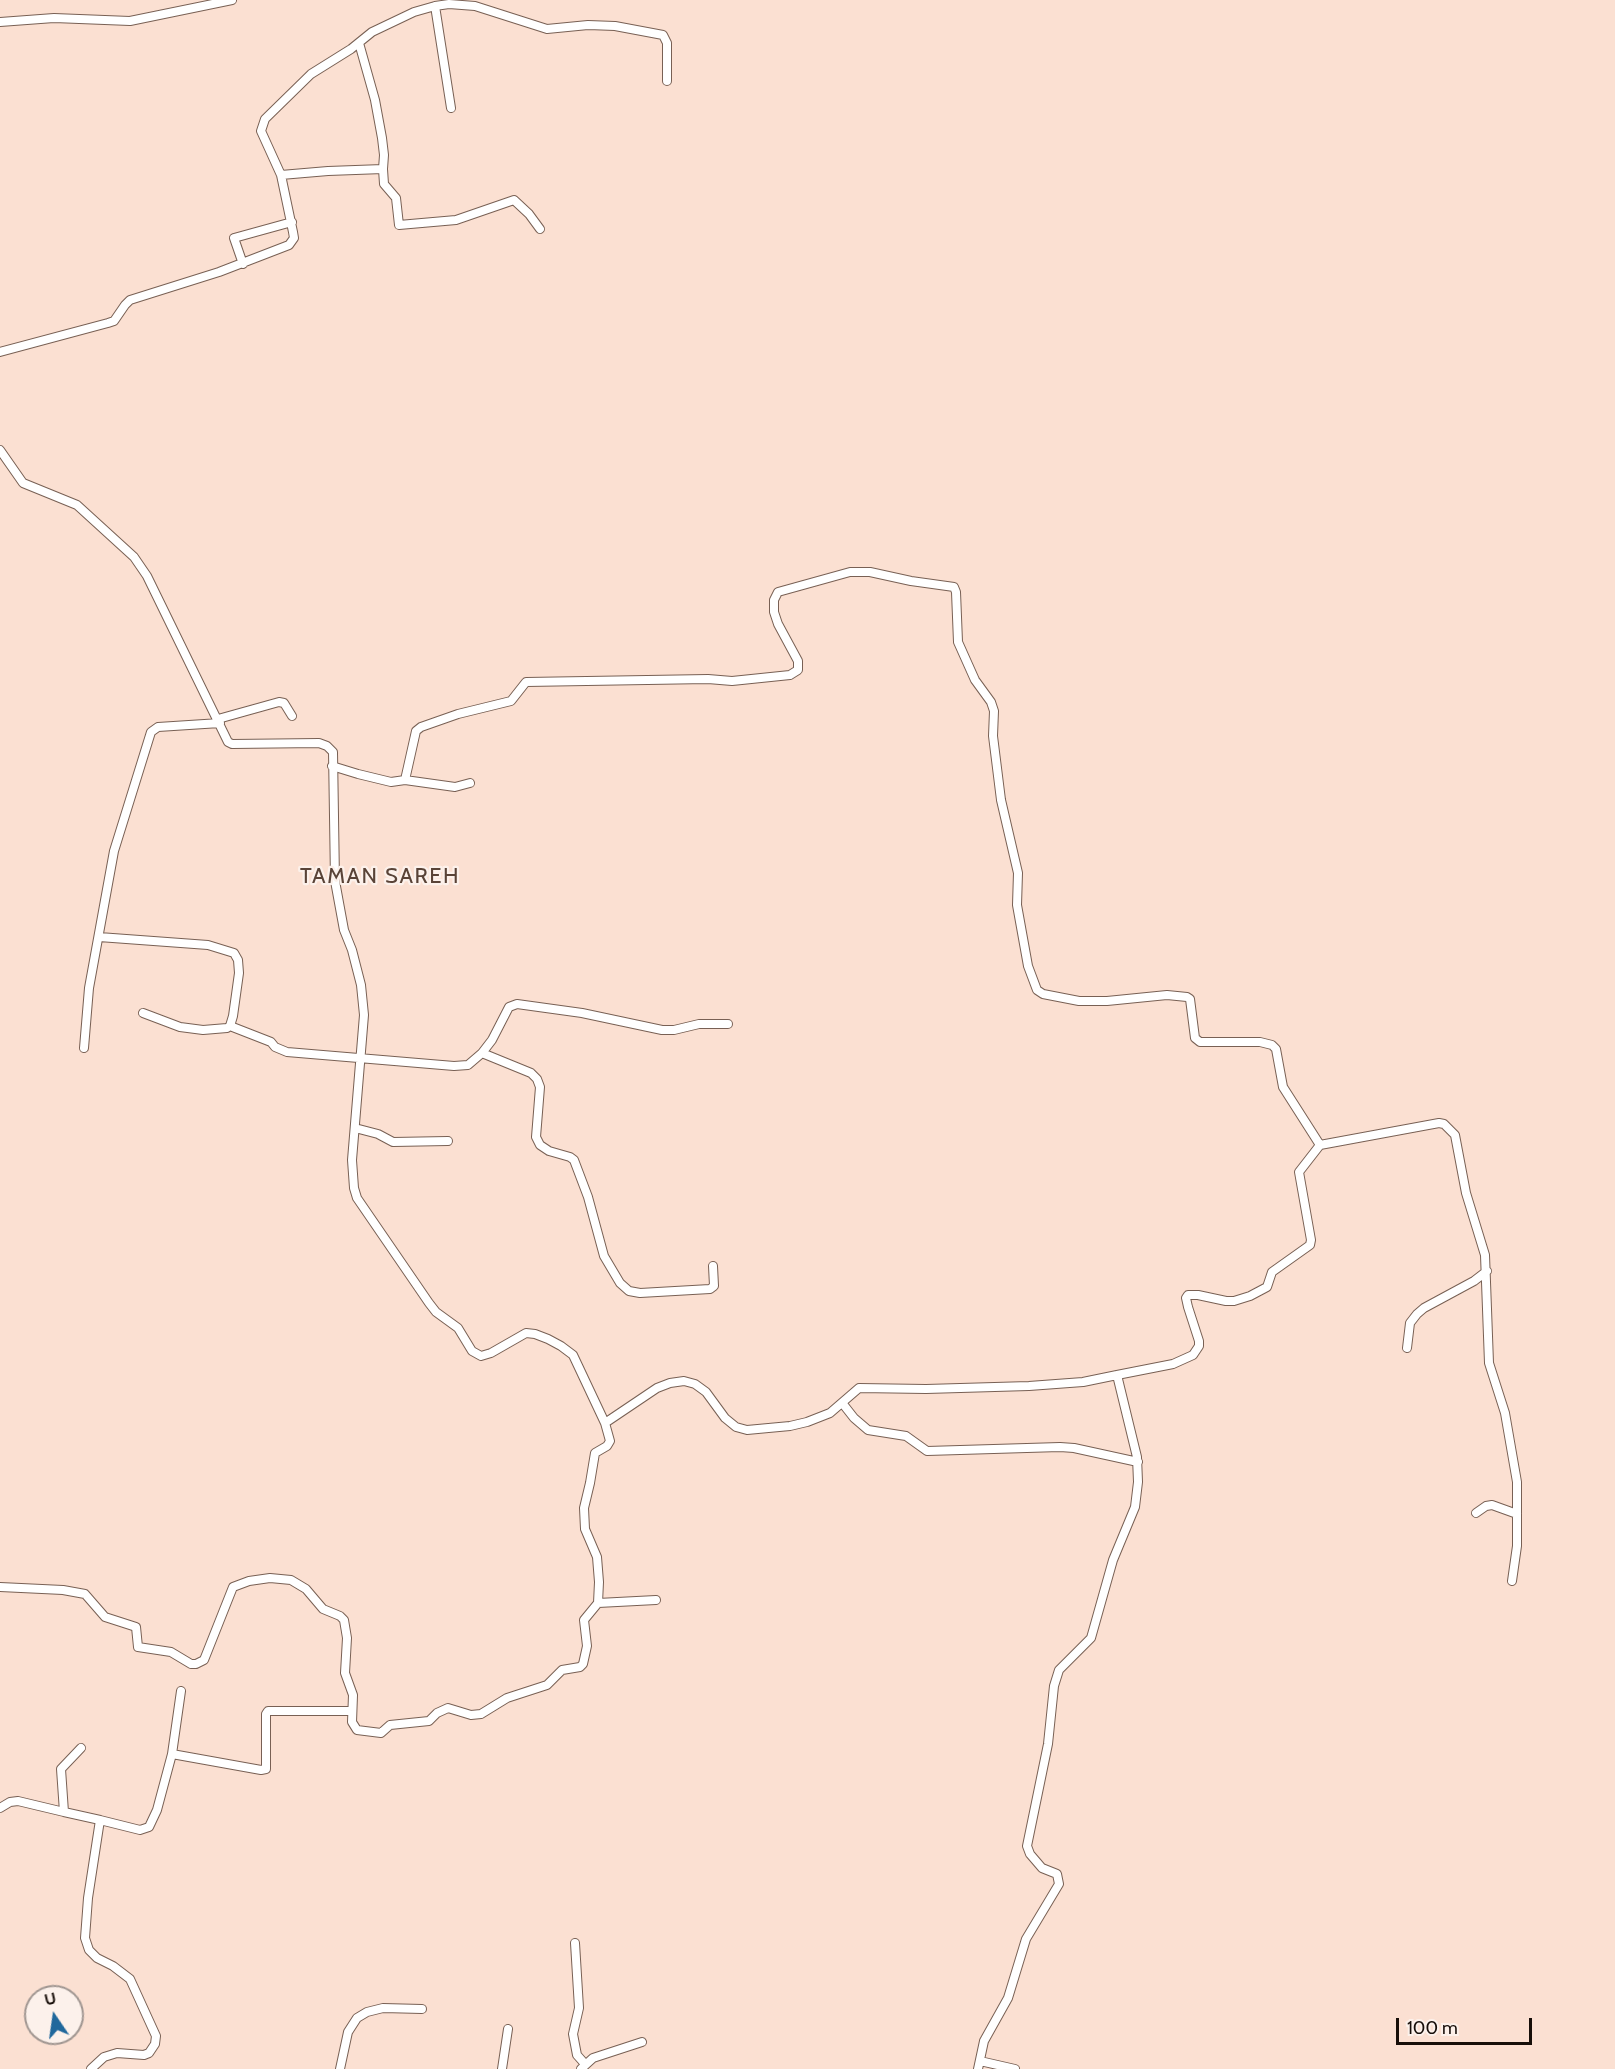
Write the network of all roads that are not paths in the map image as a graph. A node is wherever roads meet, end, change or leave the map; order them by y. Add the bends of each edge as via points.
1 (232, 0) edge
2 (435, 6) junction
3 (0, 22) edge
4 (359, 43) junction
5 (667, 81) dead end
6 (452, 108) dead end
7 (383, 169) junction
8 (281, 175) junction
9 (292, 222) junction
10 (540, 230) dead end
11 (243, 264) junction
12 (0, 352) edge
13 (0, 450) edge
14 (292, 716) dead end
15 (219, 721) junction
16 (332, 766) junction
17 (405, 780) junction
18 (470, 783) dead end
19 (99, 937) junction
20 (143, 1013) dead end
21 (728, 1024) dead end
22 (230, 1026) junction
23 (84, 1048) dead end
24 (482, 1053) junction
25 (360, 1059) junction
26 (355, 1128) junction
27 (448, 1141) dead end
28 (1320, 1145) junction
29 (713, 1266) dead end
30 (1487, 1271) junction
31 (1407, 1348) dead end
32 (1117, 1375) junction
33 (843, 1404) junction
34 (605, 1423) junction
35 (1138, 1462) junction
36 (1476, 1513) dead end
37 (1517, 1514) junction
38 (1512, 1581) dead end
39 (0, 1587) edge
40 (656, 1600) dead end
41 (598, 1603) junction
42 (182, 1691) dead end
43 (352, 1711) junction
44 (81, 1748) dead end
45 (172, 1754) junction
46 (0, 1808) edge
47 (64, 1812) junction
48 (100, 1820) junction
49 (575, 1943) dead end
50 (422, 2008) dead end
51 (508, 2029) dead end
52 (642, 2042) dead end
53 (979, 2065) edge
54 (583, 2066) edge
55 (91, 2069) edge
56 (340, 2069) edge
57 (502, 2069) edge
58 (1015, 2069) edge

1 - 3 street via 130,21 54,18
2 - 4 street via 372,32
2 - 5 street via 476,6 546,29 615,26 663,35 667,43
2 - 6 street
4 - 7 street via 375,100
4 - 8 street via 311,74 265,120 261,131
7 - 8 street
7 - 10 street via 383,182 396,198 399,225 456,220 514,200
8 - 9 street
9 - 11 street via 294,238 289,245
9 - 11 street via 234,238
11 - 12 street via 130,300 114,321
13 - 15 street via 23,483 77,505 134,556
14 - 15 street via 279,702
15 - 16 street via 232,744 323,744 333,752
15 - 19 street via 158,727 151,732 114,851
16 - 17 street via 391,782
16 - 25 street via 335,881 344,930 361,985 364,1015
17 - 18 street via 455,787
17 - 28 street via 416,731 458,714 511,701 526,682 732,681 790,675 798,670 798,661 774,612 778,592 850,572 950,585 956,592 958,642 994,711 1001,800 1018,873 1017,905 1028,966 1037,990 1079,1001 1188,997 1195,1038 1200,1042 1260,1042 1276,1049 1282,1087
19 - 22 street via 208,945 234,953 239,973
19 - 23 street via 89,988
20 - 22 street via 180,1027 203,1030
21 - 24 street via 662,1030 517,1004 509,1007
22 - 25 street via 287,1052
24 - 25 street via 464,1066
24 - 29 street via 537,1079 540,1087 536,1137 549,1151 574,1160 604,1256 628,1291 710,1289 714,1286
25 - 26 street
26 - 27 street via 393,1142
26 - 34 street via 352,1160 357,1198 436,1312 453,1323 478,1355 491,1353 526,1333 561,1346 573,1355
28 - 30 street via 1426,1124 1444,1124 1455,1135
28 - 32 street via 1299,1172 1310,1245 1272,1272 1267,1287 1250,1296 1234,1301 1186,1296 1199,1341 1193,1355 1173,1364
30 - 31 street via 1417,1314 1410,1323
30 - 37 street via 1489,1363 1505,1413 1517,1482
32 - 33 street via 1029,1386 860,1388
32 - 35 street
33 - 34 street via 807,1422 747,1430 725,1418 706,1392 684,1381 657,1388
33 - 35 street via 868,1430 906,1436 927,1451 1060,1447
34 - 41 street via 610,1442 595,1453 584,1508 585,1529 599,1569
35 - 53 street via 1135,1507 1113,1560 1091,1638 1059,1670 1054,1686 1048,1744 1027,1846 1042,1868 1057,1874 1059,1884 1026,1939 1008,1998 984,2040
36 - 37 street via 1492,1505
37 - 38 street
39 - 43 street via 85,1594 105,1617 136,1627 138,1647 171,1652 196,1664 204,1660 233,1587 270,1578 291,1580 306,1589 323,1609 344,1620 345,1673 353,1695
40 - 41 street
41 - 43 street via 584,1620 587,1646 582,1666 562,1670 547,1685 507,1698 486,1713 471,1715 448,1708 426,1722 390,1725 376,1733 357,1730
42 - 45 street
43 - 45 street via 268,1712 267,1767 263,1770
44 - 47 street via 61,1768
45 - 48 street via 149,1827 140,1830
46 - 47 street via 18,1801
47 - 48 street
48 - 55 street via 88,1898 89,1950 130,1979 156,2036 149,2053 117,2053 104,2057
49 - 54 street via 579,2008 573,2034
50 - 56 street via 383,2008 357,2018 348,2032
51 - 57 street
52 - 54 street via 593,2058
53 - 58 street

